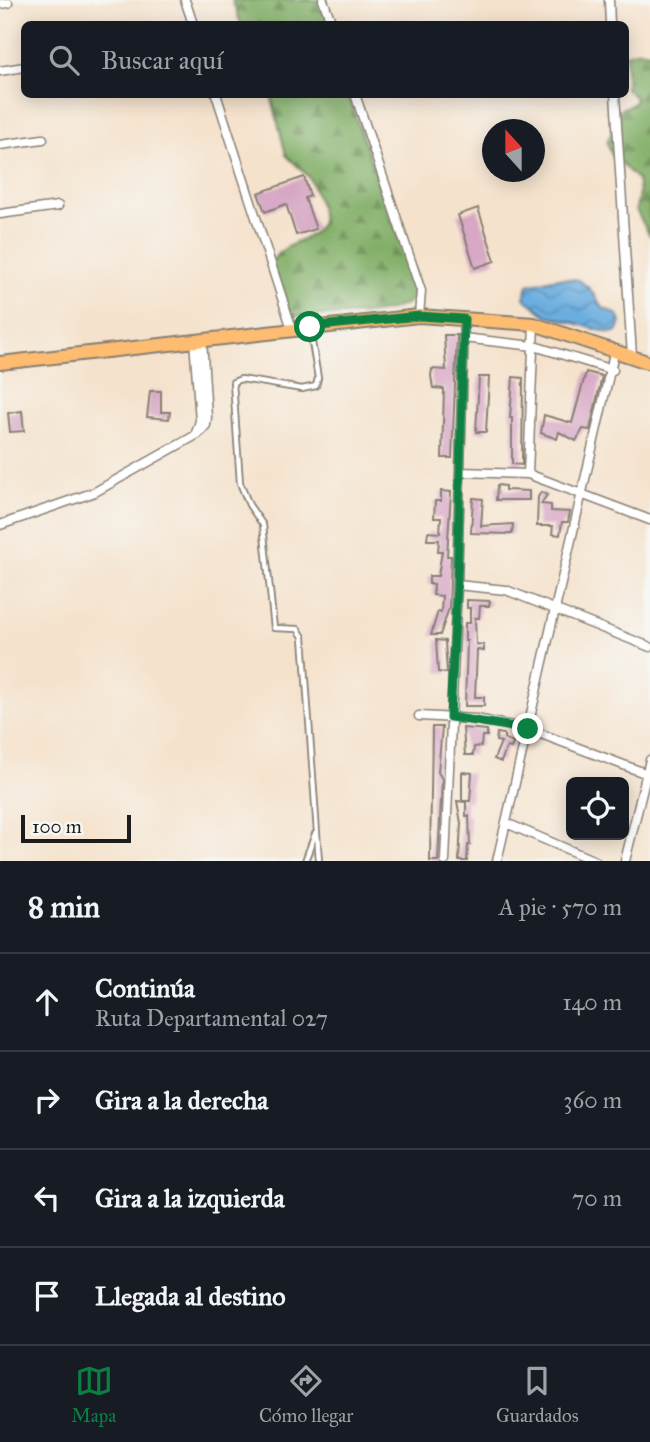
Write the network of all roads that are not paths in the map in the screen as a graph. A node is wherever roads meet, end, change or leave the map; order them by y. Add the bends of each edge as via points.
1 (185, 0) edge
2 (323, 0) edge
3 (609, 0) edge
4 (192, 21) edge
5 (331, 21) edge
6 (610, 21) edge
7 (21, 67) edge
8 (0, 71) edge
9 (217, 98) edge
10 (356, 98) edge
11 (615, 98) edge
12 (43, 139) dead end
13 (0, 145) edge
14 (58, 206) dead end
15 (0, 214) edge
16 (419, 316) junction
17 (464, 319) junction
18 (534, 324) junction
19 (310, 327) junction
20 (292, 329) junction
21 (463, 338) junction
22 (198, 340) junction
23 (534, 346) junction
24 (615, 349) junction
25 (632, 356) junction
26 (0, 363) edge
27 (650, 363) edge
28 (613, 370) junction
29 (460, 472) junction
30 (528, 474) junction
31 (583, 495) junction
32 (650, 520) edge
33 (0, 525) edge
34 (457, 586) junction
35 (556, 608) junction
36 (650, 647) edge
37 (419, 716) dead end
38 (450, 717) junction
39 (528, 729) junction
40 (650, 760) edge
41 (648, 774) edge
42 (506, 823) junction
43 (316, 833) junction
44 (305, 861) edge
45 (319, 861) edge
46 (444, 861) edge
47 (497, 861) edge
48 (595, 861) edge
49 (625, 861) edge

1 - 4 street
2 - 5 street
3 - 6 street
7 - 8 street
9 - 20 street
10 - 16 street via 421,291
11 - 25 street
12 - 13 street
14 - 15 street
16 - 17 main road
16 - 19 main road
17 - 18 main road
17 - 21 street
18 - 23 street
18 - 24 main road
19 - 20 main road
19 - 43 lane via 316,386 233,382 240,483 263,526 274,628 298,629 303,637
20 - 22 main road
21 - 23 street
21 - 29 street
22 - 26 main road
22 - 33 street via 200,421 195,436 95,492
23 - 28 street
23 - 30 street
24 - 25 main road
24 - 28 street
25 - 27 main road
28 - 31 street
29 - 30 street
29 - 34 street
30 - 31 street
31 - 32 street
31 - 35 street
34 - 35 street via 506,590
34 - 38 street
35 - 36 street
35 - 39 street
37 - 38 street
38 - 39 street
38 - 46 street
39 - 41 street
39 - 42 street
40 - 41 street
41 - 49 street
42 - 47 street
42 - 48 street
43 - 44 lane
43 - 45 lane

